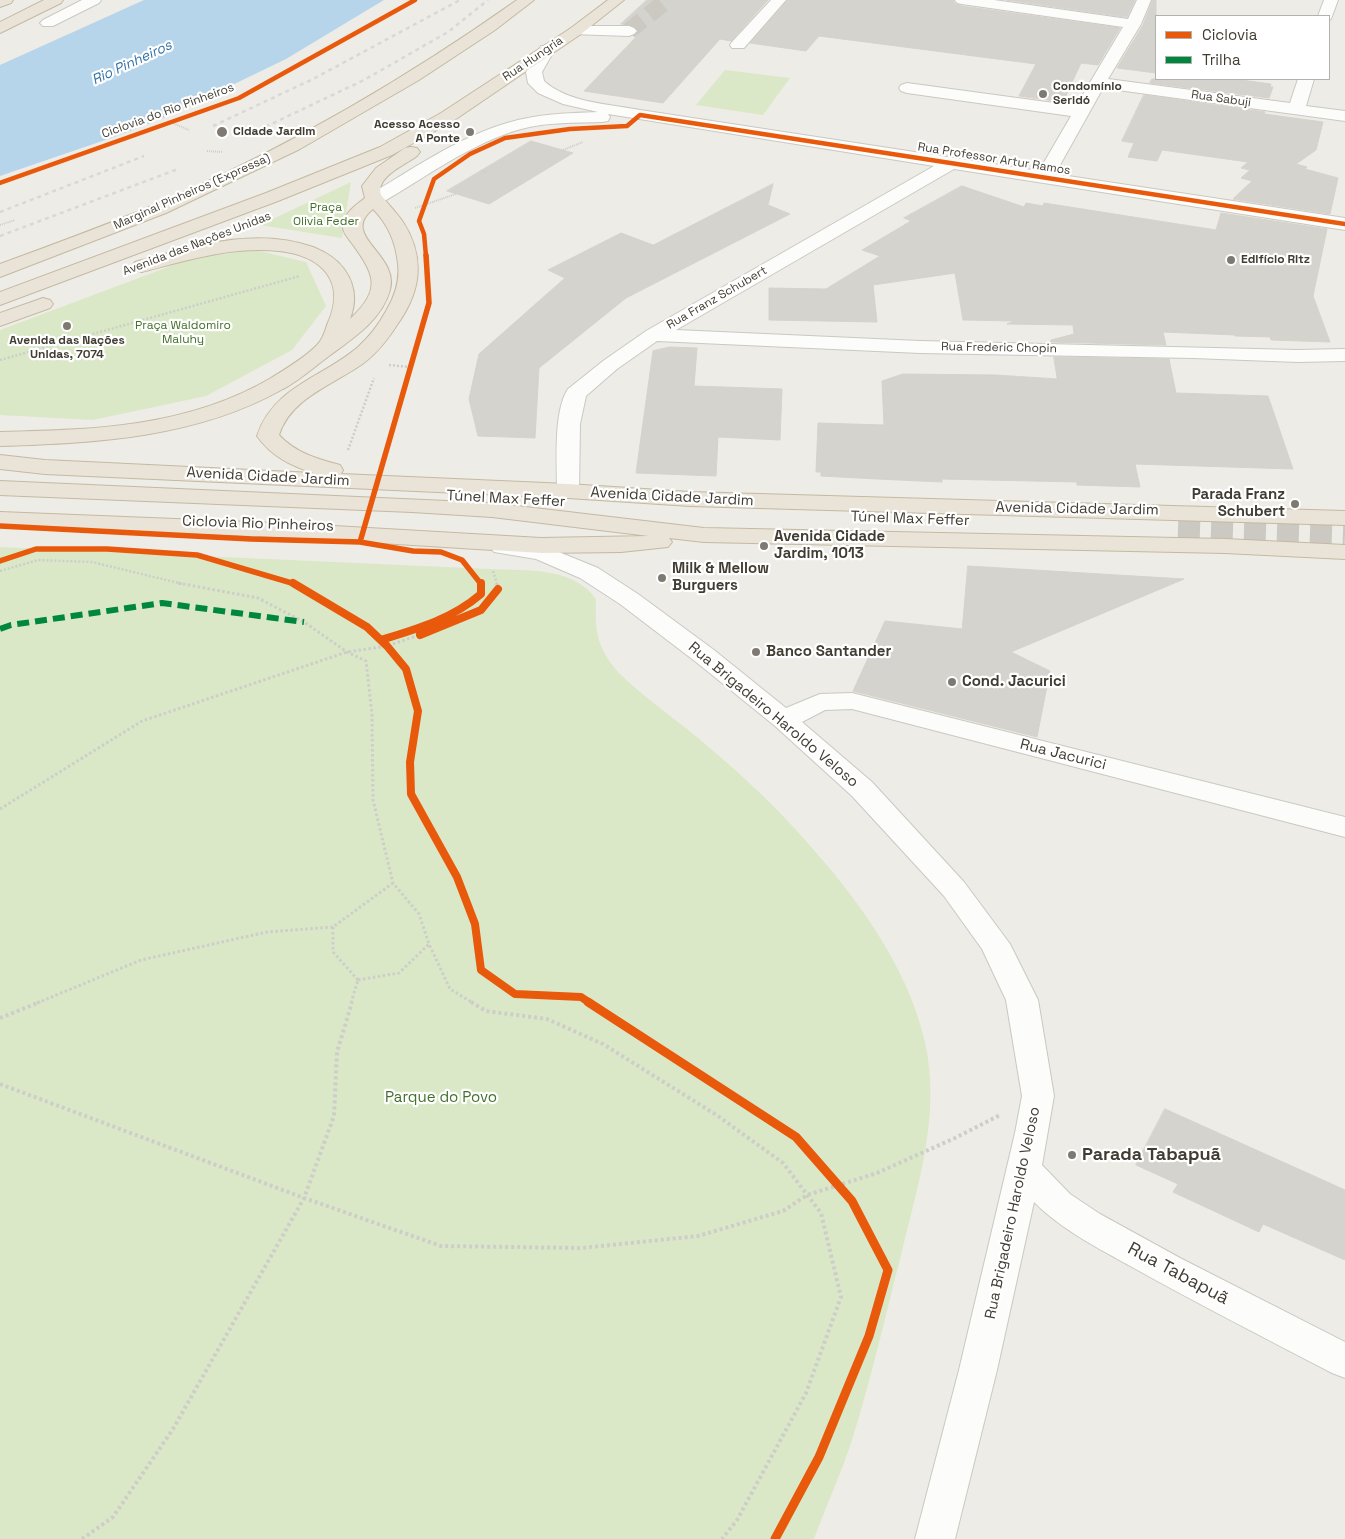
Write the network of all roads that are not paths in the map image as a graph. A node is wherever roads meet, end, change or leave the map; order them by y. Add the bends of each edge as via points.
1 (6, 0) edge
2 (56, 0) edge
3 (94, 0) edge
4 (527, 0) edge
5 (617, 0) edge
6 (779, 0) edge
7 (962, 0) edge
8 (1144, 0) edge
9 (1330, 0) edge
10 (0, 3) edge
11 (1326, 15) edge
12 (48, 23) dead end
13 (1133, 24) junction
14 (0, 28) edge
15 (576, 31) junction
16 (629, 32) tunnel mouth
17 (738, 45) dead end
18 (547, 49) junction
19 (1306, 80) edge
20 (1098, 82) junction
21 (907, 88) dead end
22 (1297, 109) junction
23 (1081, 112) junction
24 (640, 115) junction
25 (1345, 116) edge
26 (447, 117) junction
27 (386, 151) junction
28 (950, 164) junction
29 (1044, 178) junction
30 (375, 199) junction
31 (1345, 224) edge
32 (0, 271) edge
33 (62, 297) dead end
34 (0, 299) edge
35 (0, 320) edge
36 (653, 335) junction
37 (326, 348) junction
38 (1345, 355) edge
39 (0, 438) edge
40 (0, 462) edge
41 (45, 467) junction
42 (384, 482) junction
43 (0, 488) edge
44 (568, 491) junction
45 (0, 503) edge
46 (1345, 518) edge
47 (0, 519) edge
48 (1178, 529) tunnel mouth
49 (704, 535) junction
50 (461, 540) junction
51 (1225, 546) junction
52 (1345, 547) edge
53 (1345, 552) edge
54 (784, 720) junction
55 (1345, 827) edge
56 (1023, 1169) junction
57 (1345, 1362) edge
58 (935, 1539) edge

1 - 10 highway
2 - 14 highway
3 - 12 street
4 - 32 highway, Marginal Pinheiros (Expressa) via 432,66 284,151 210,187
5 - 15 highway, Rua Hungria
6 - 17 street
7 - 13 street
8 - 13 street
9 - 11 street
13 - 20 street
15 - 16 street
15 - 18 highway, Rua Hungria
18 - 24 street, Rua Professor Artur Ramos via 534,72 540,88 560,98
18 - 26 highway, Rua Hungria
19 - 22 street
20 - 22 street, Rua Sabuji
20 - 23 street
21 - 23 street
22 - 25 street, Rua Sabuji
23 - 29 street
24 - 28 street, Rua Professor Artur Ramos
24 - 30 street, Rua Professor Artur Ramos via 540,120 513,126 465,148
26 - 27 highway, Avenida das Nações Unidas
26 - 30 highway via 414,149 377,176 371,185
27 - 34 highway, Avenida das Nações Unidas
27 - 37 highway, Avenida das Nações Unidas via 362,170 314,197 133,270 200,251 255,243 281,245 318,256 334,266 346,296 340,320
28 - 29 street, Rua Professor Artur Ramos
28 - 36 street, Rua Franz Schubert
29 - 31 street, Rua Professor Artur Ramos
30 - 37 highway via 351,222 352,230 373,256 382,276 377,298 347,333
30 - 42 highway via 388,214 405,248 409,274 402,302 367,350 293,400 275,416 268,436 279,450 295,459
33 - 35 highway
36 - 38 street, Rua Frederic Chopin via 920,346
36 - 44 street, Rua Franz Schubert via 576,394 569,424
37 - 39 highway via 268,389 179,423 131,433 68,438
40 - 41 highway, Avenida Cidade Jardim
41 - 42 highway, Avenida Cidade Jardim
41 - 48 highway, Túnel Max Feffer via 97,477 786,514
42 - 44 highway, Avenida Cidade Jardim
43 - 49 highway, Avenida Cidade Jardim via 421,505 492,510
44 - 46 highway, Avenida Cidade Jardim via 690,500
45 - 49 highway via 296,515 591,534
47 - 50 highway, Avenida Cidade Jardim
49 - 50 highway, Avenida Cidade Jardim via 627,545 582,546
49 - 51 highway, Avenida Cidade Jardim
50 - 54 street, Rua Brigadeiro Haroldo Veloso via 541,553 590,573 705,656
51 - 52 highway
51 - 53 highway, Avenida Cidade Jardim
54 - 55 street, Rua Jacurici via 820,702 852,701
54 - 56 street, Rua Brigadeiro Haroldo Veloso via 862,788 954,889 995,944 1022,1000 1038,1096
56 - 57 street, Rua Tabapuã via 1058,1204 1088,1226
56 - 58 street, Rua Brigadeiro Haroldo Veloso via 978,1370

